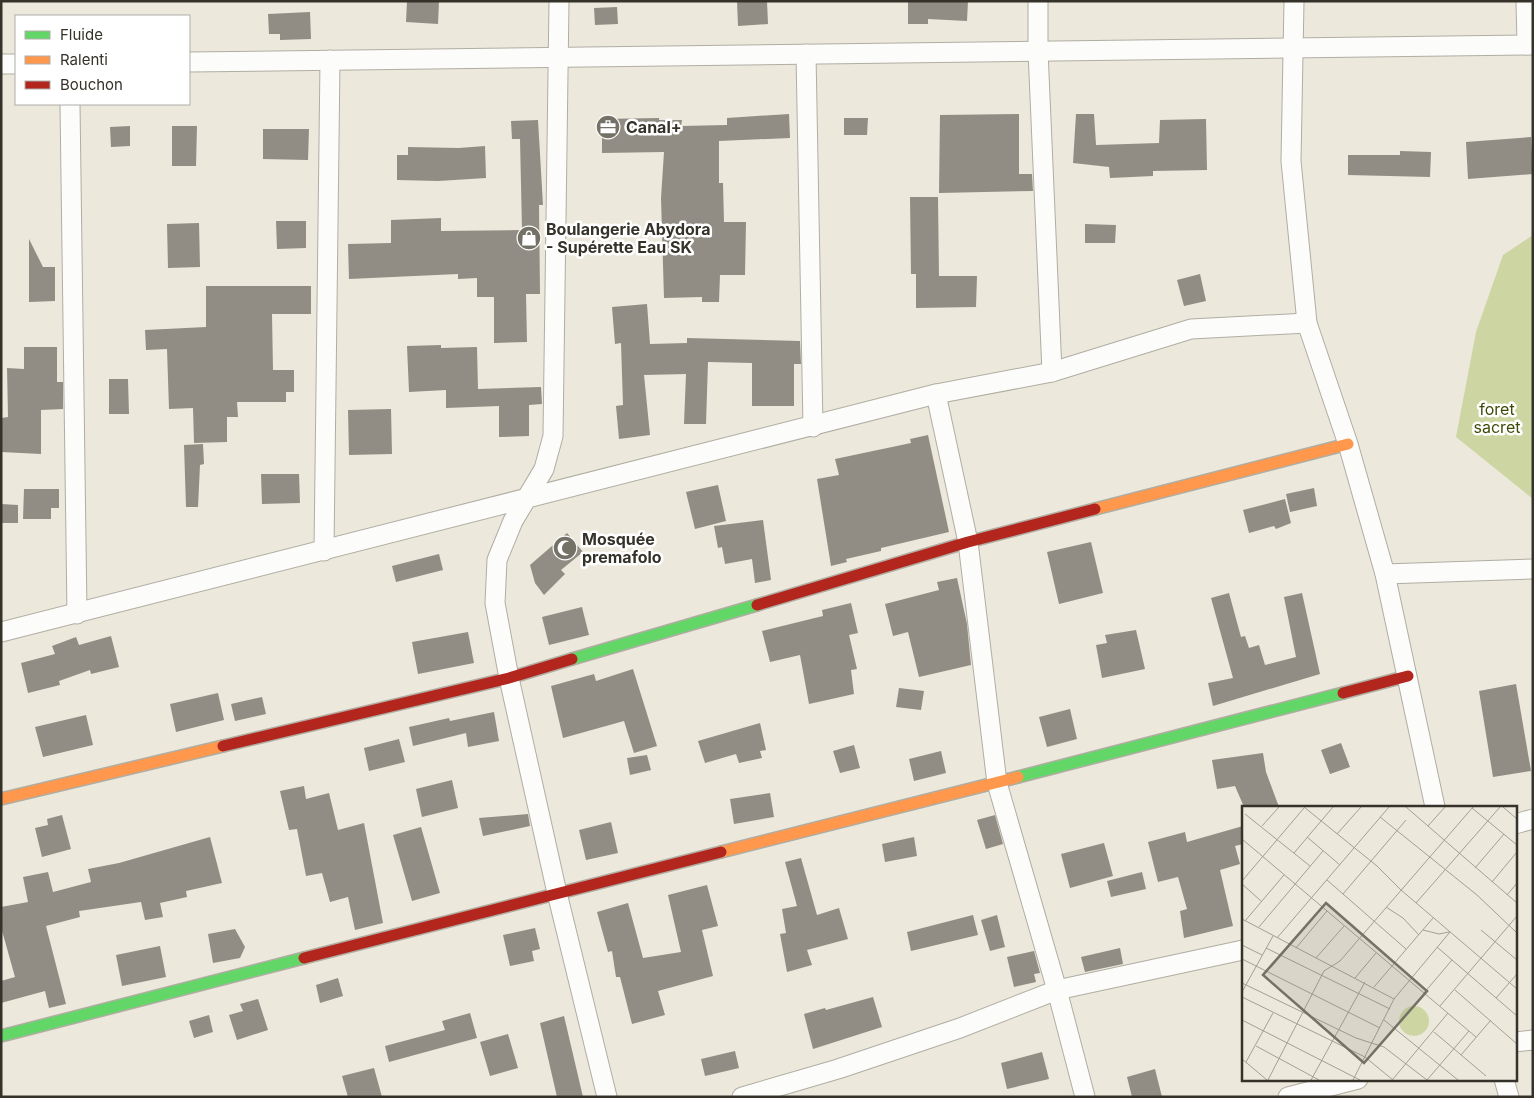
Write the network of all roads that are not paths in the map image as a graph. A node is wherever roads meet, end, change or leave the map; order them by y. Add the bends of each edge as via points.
1 (558, 1) edge
2 (1038, 1) edge
3 (1294, 1) edge
4 (1526, 1) edge
5 (1530, 45) edge
6 (1294, 48) junction
7 (1038, 51) junction
8 (806, 54) junction
9 (559, 57) junction
10 (330, 60) junction
11 (190, 62) edge
12 (1, 64) edge
13 (15, 64) edge
14 (70, 105) edge
15 (1307, 323) junction
16 (1052, 372) junction
17 (936, 394) junction
18 (813, 427) junction
19 (1348, 444) junction
20 (528, 499) junction
21 (968, 542) junction
22 (324, 551) junction
23 (1533, 569) edge
24 (1385, 574) junction
25 (78, 614) junction
26 (1, 632) edge
27 (1408, 676) junction
28 (509, 678) junction
29 (997, 783) junction
30 (1, 799) edge
31 (1435, 806) edge
32 (1533, 819) edge
33 (1516, 824) edge
34 (558, 893) junction
35 (1242, 950) edge
36 (1057, 990) junction
37 (1, 1036) edge
38 (1533, 1040) edge
39 (1516, 1042) edge
40 (1354, 1080) edge
41 (1504, 1080) edge
42 (607, 1097) edge
43 (742, 1097) edge
44 (1085, 1097) edge
45 (1288, 1097) edge
46 (1509, 1097) edge

1 - 9 street
2 - 7 street
3 - 6 street
4 - 5 street
5 - 6 street
6 - 7 street
6 - 15 street via 1291,161
7 - 8 street
7 - 16 street
8 - 9 street
8 - 18 street
9 - 10 street
9 - 20 street via 553,436 544,469
10 - 11 street
10 - 22 street
12 - 13 street
14 - 25 street
15 - 16 street via 1191,329
15 - 19 street
16 - 17 street
17 - 18 street
17 - 21 street
18 - 20 street
19 - 21 street
19 - 24 street
20 - 22 street
20 - 28 street via 513,521 497,560 495,603
21 - 28 street
21 - 29 street
22 - 25 street
23 - 24 street
24 - 27 street
25 - 26 street
27 - 29 street
27 - 31 street
28 - 30 street
28 - 34 street
29 - 34 street
29 - 36 street
32 - 33 street
34 - 37 street
34 - 42 street
35 - 36 street
36 - 43 street via 960,1028
36 - 44 street
38 - 39 street
40 - 45 street
41 - 46 street

